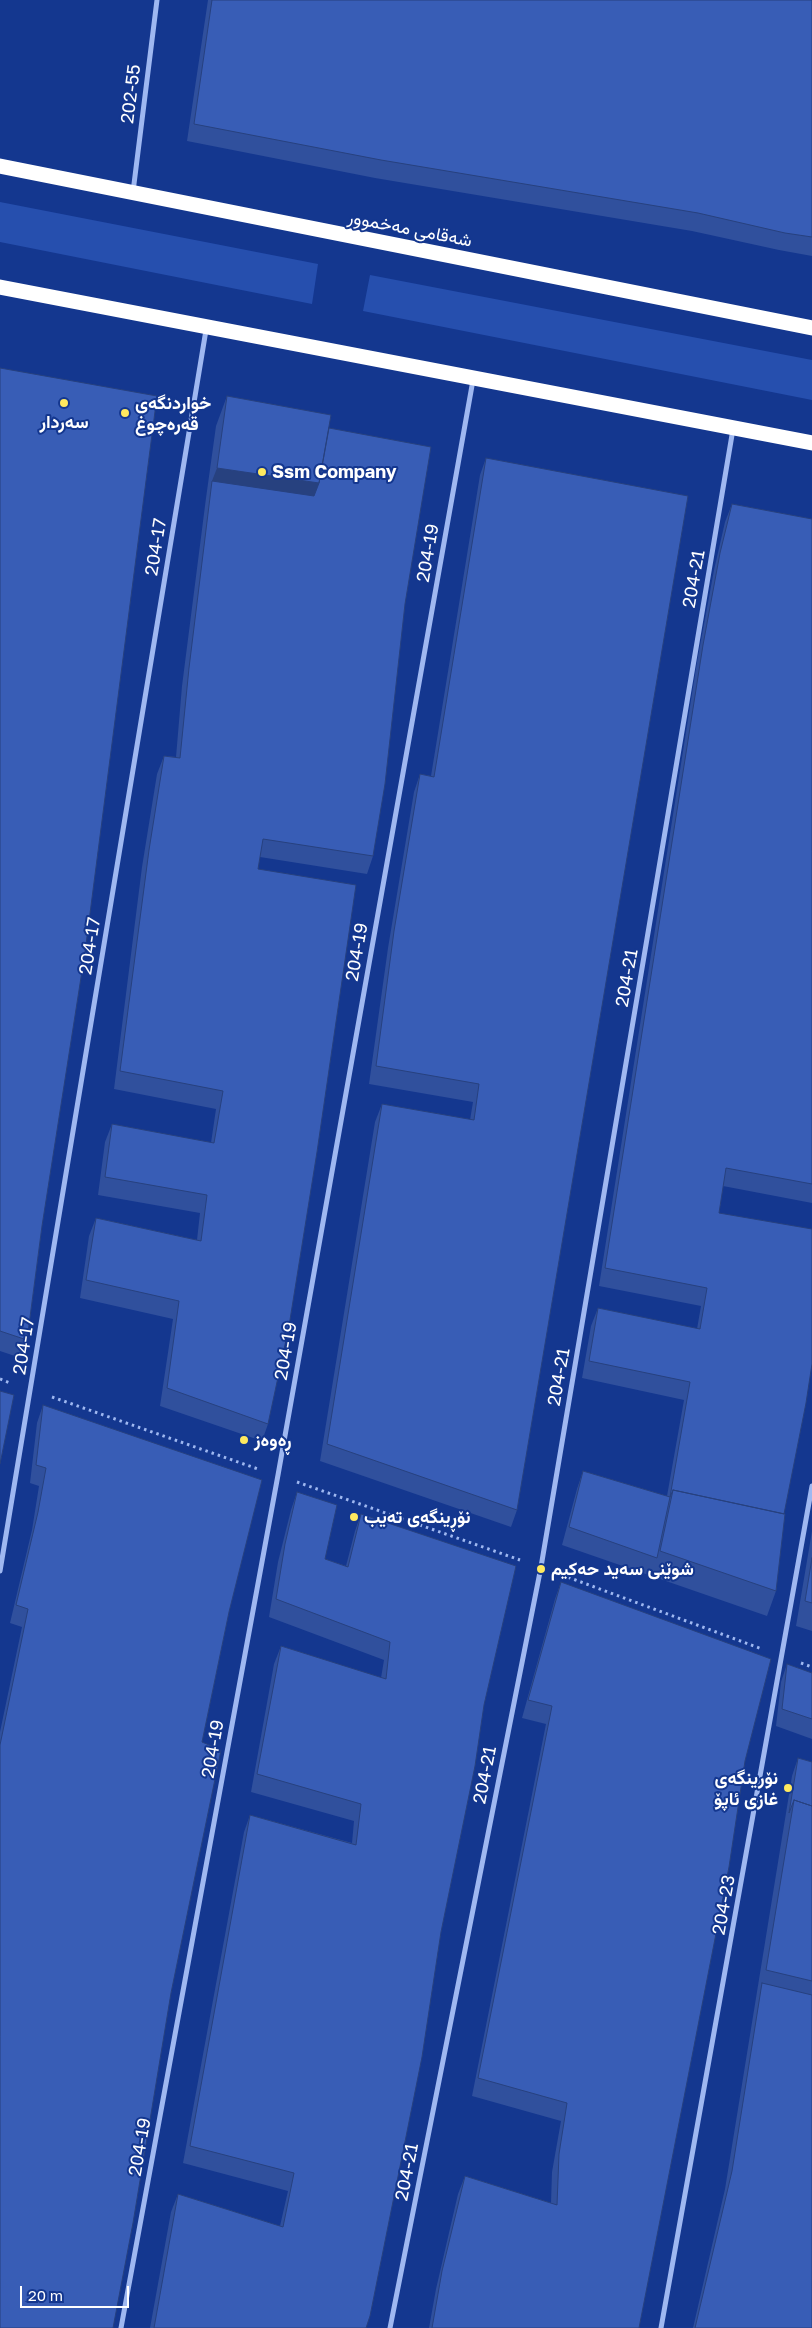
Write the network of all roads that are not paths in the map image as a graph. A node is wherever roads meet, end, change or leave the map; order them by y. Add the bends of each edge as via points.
1 (156, 0) edge
2 (0, 166) edge
3 (132, 192) junction
4 (0, 287) edge
5 (206, 327) junction
6 (812, 328) edge
7 (473, 378) junction
8 (734, 427) junction
9 (812, 443) edge
10 (812, 1486) edge
11 (0, 1571) edge
12 (121, 2328) edge
13 (390, 2328) edge
14 (661, 2328) edge

1 - 3 street, 202-55
2 - 3 highway, شەقامی مەخموور
3 - 6 highway, شەقامی مەخموور
4 - 5 highway
5 - 7 highway
5 - 11 street, 204-17
7 - 8 highway
7 - 12 street, 204-19 via 278,1475
8 - 9 highway
8 - 13 street, 204-21 via 541,1567
10 - 14 street, 204-23

